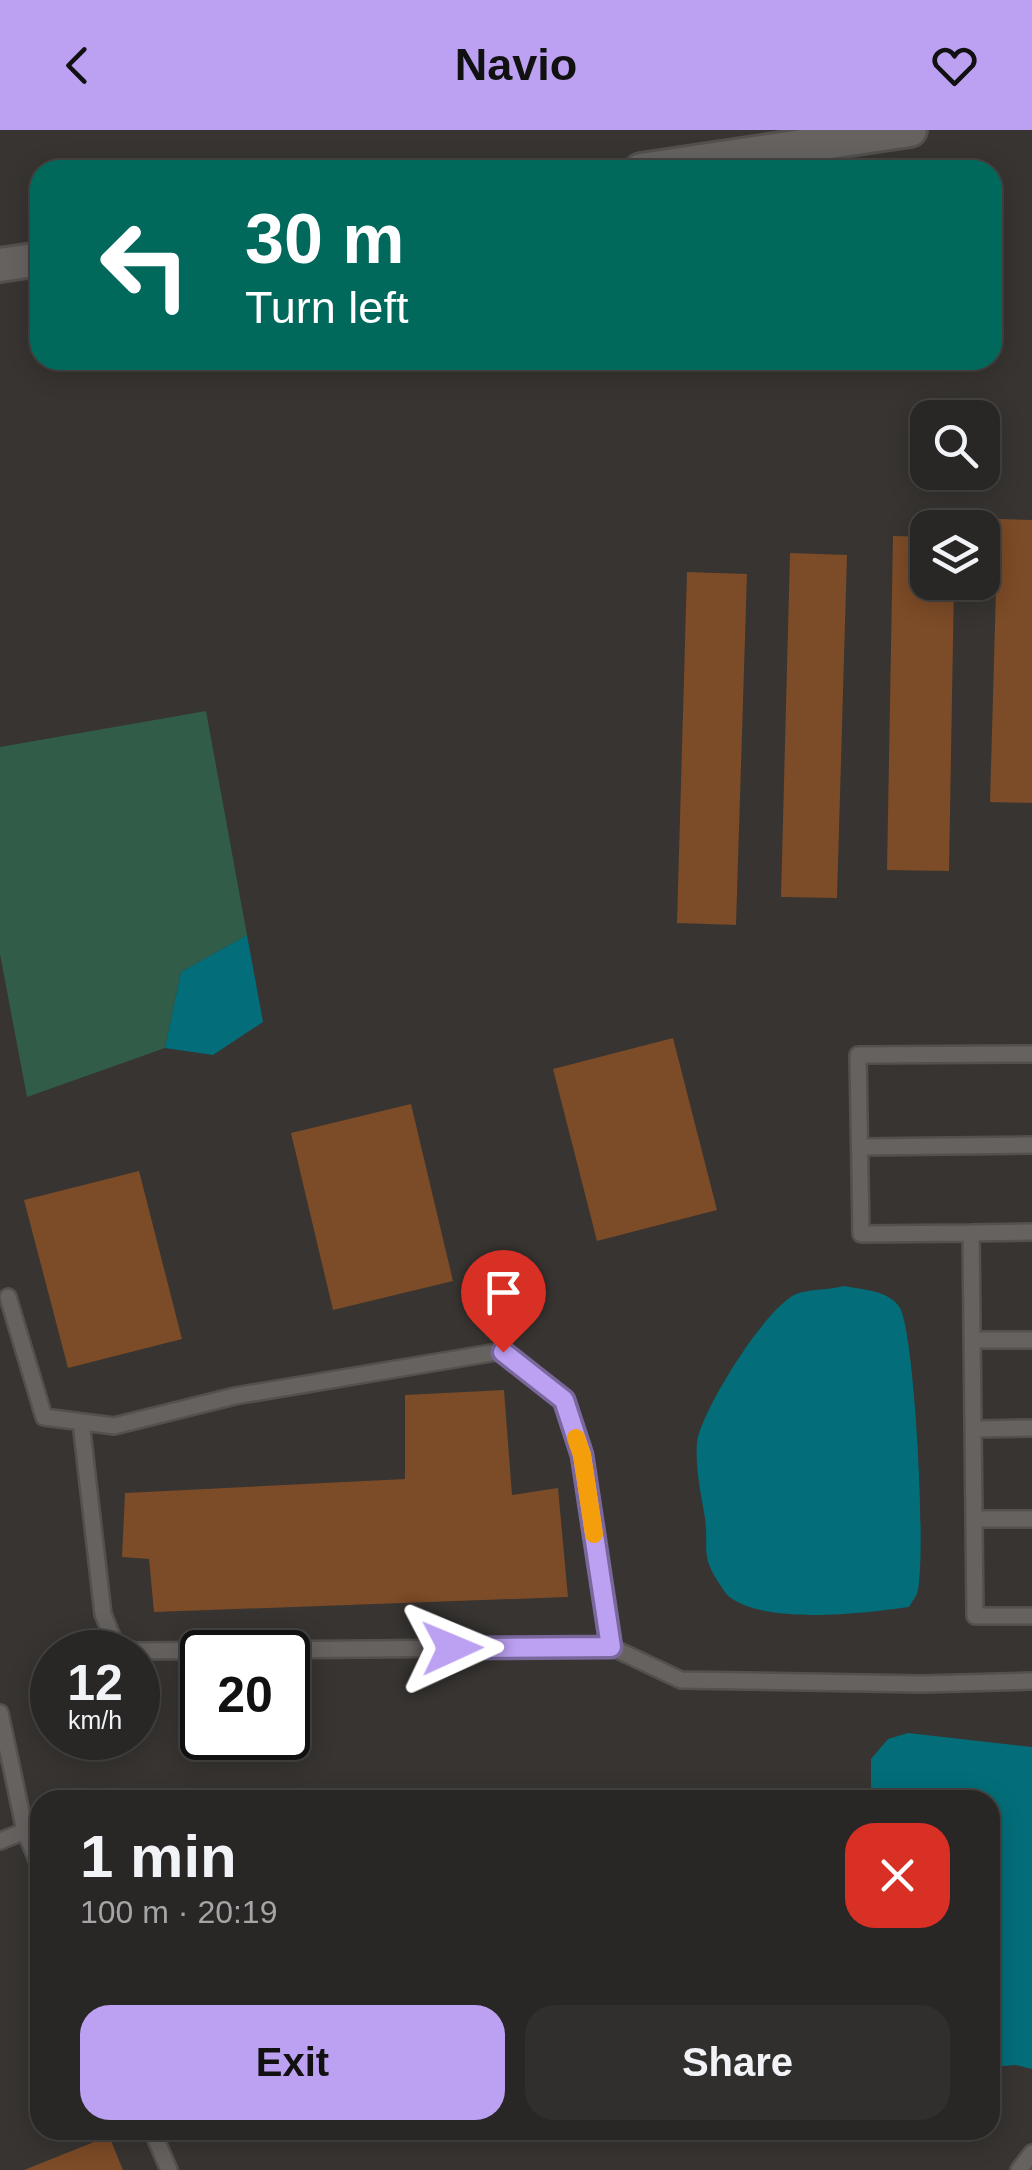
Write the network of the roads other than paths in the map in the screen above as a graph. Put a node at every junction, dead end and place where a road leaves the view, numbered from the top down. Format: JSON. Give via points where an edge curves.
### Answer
{"nodes":[{"id":1,"x":910,"y":130,"type":"edge"},
{"id":2,"x":708,"y":160,"type":"edge"},
{"id":3,"x":30,"y":261,"type":"edge"},
{"id":4,"x":0,"y":265,"type":"edge"},
{"id":5,"x":1032,"y":1054,"type":"edge"},
{"id":6,"x":1032,"y":1145,"type":"edge"},
{"id":7,"x":860,"y":1147,"type":"junction"},
{"id":8,"x":1032,"y":1232,"type":"edge"},
{"id":9,"x":971,"y":1233,"type":"junction"},
{"id":10,"x":8,"y":1297,"type":"dead end"},
{"id":11,"x":972,"y":1340,"type":"junction"},
{"id":12,"x":1032,"y":1340,"type":"edge"},
{"id":13,"x":81,"y":1422,"type":"junction"},
{"id":14,"x":1032,"y":1428,"type":"edge"},
{"id":15,"x":973,"y":1429,"type":"junction"},
{"id":16,"x":974,"y":1519,"type":"junction"},
{"id":17,"x":1032,"y":1519,"type":"edge"},
{"id":18,"x":1032,"y":1616,"type":"edge"},
{"id":19,"x":611,"y":1647,"type":"junction"},
{"id":20,"x":1032,"y":1681,"type":"edge"},
{"id":21,"x":0,"y":1713,"type":"edge"},
{"id":22,"x":24,"y":1831,"type":"junction"},
{"id":23,"x":0,"y":1841,"type":"edge"},
{"id":24,"x":30,"y":1844,"type":"edge"},
{"id":25,"x":156,"y":2140,"type":"edge"},
{"id":26,"x":1032,"y":2153,"type":"edge"},
{"id":27,"x":169,"y":2170,"type":"edge"},
{"id":28,"x":1019,"y":2170,"type":"edge"}],
"edges":[{"from":1,"to":2,"type":"street"},
{"from":3,"to":4,"type":"street"},
{"from":5,"to":7,"type":"lane","via":[[858,1056]]},
{"from":6,"to":7,"type":"lane"},
{"from":7,"to":9,"type":"lane","via":[[860,1234]]},
{"from":8,"to":9,"type":"lane"},
{"from":9,"to":11,"type":"lane"},
{"from":10,"to":13,"type":"lane","via":[[44,1417]]},
{"from":11,"to":12,"type":"lane"},
{"from":11,"to":15,"type":"lane"},
{"from":13,"to":19,"type":"lane","via":[[103,1614],[115,1644],[134,1651]]},
{"from":13,"to":19,"type":"lane","via":[[114,1426],[235,1396],[503,1352],[564,1400],[582,1455]]},
{"from":14,"to":15,"type":"lane"},
{"from":15,"to":16,"type":"lane"},
{"from":16,"to":17,"type":"lane"},
{"from":16,"to":18,"type":"lane","via":[[975,1616]]},
{"from":19,"to":20,"type":"lane","via":[[681,1680]]},
{"from":21,"to":22,"type":"lane"},
{"from":22,"to":23,"type":"lane"},
{"from":22,"to":24,"type":"lane"},
{"from":25,"to":27,"type":"lane"},
{"from":26,"to":28,"type":"lane"}]}
